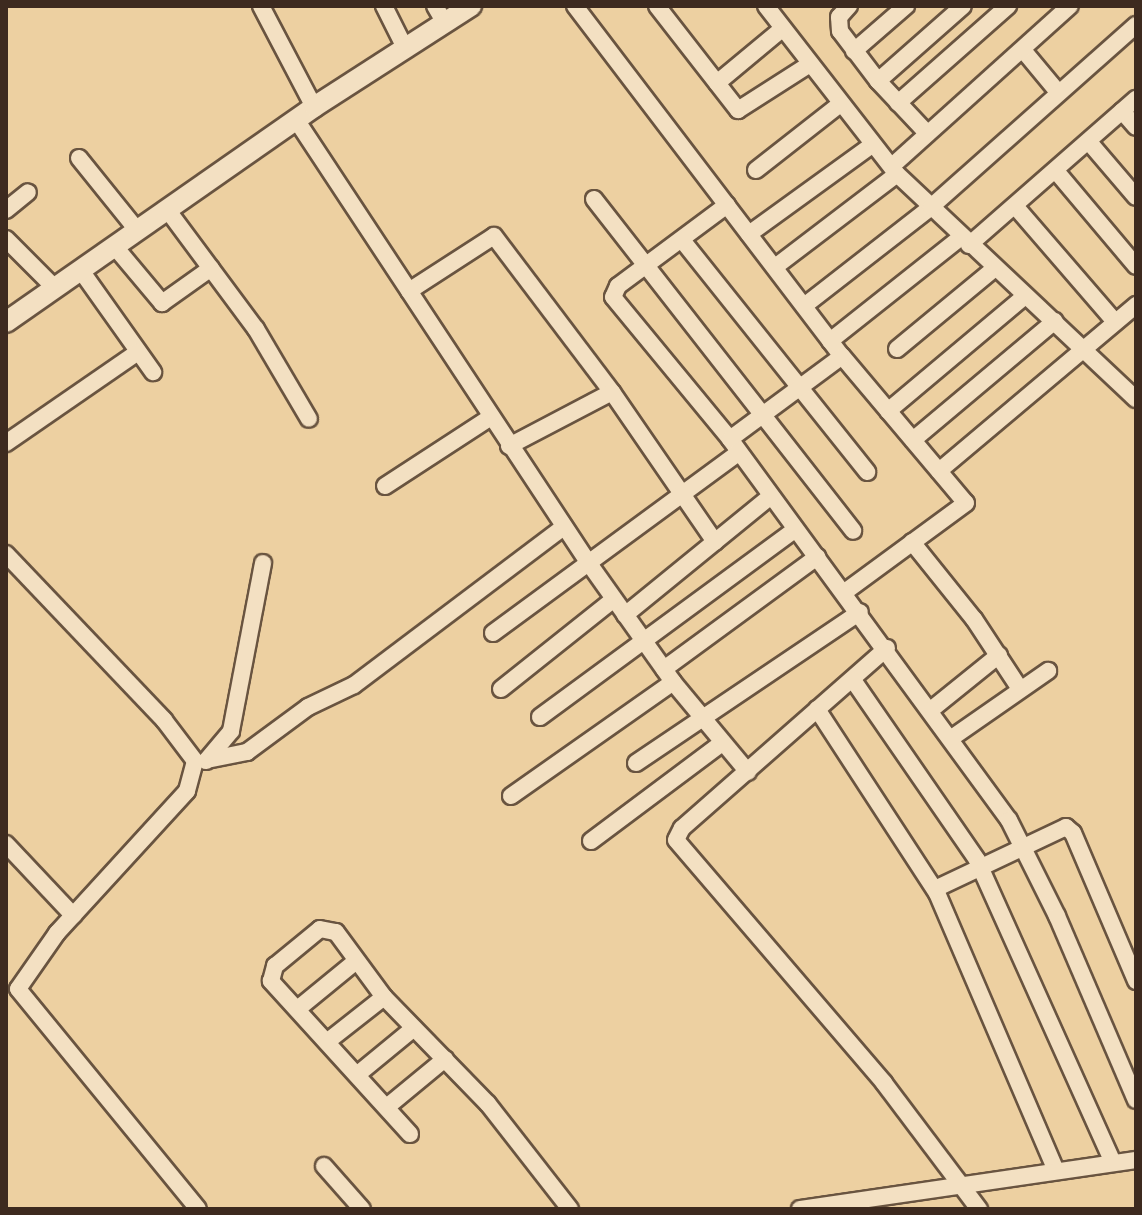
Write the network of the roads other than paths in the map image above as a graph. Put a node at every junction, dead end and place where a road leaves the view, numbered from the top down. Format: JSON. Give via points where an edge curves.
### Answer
{"nodes":[{"id":1,"x":261,"y":6,"type":"edge"},
{"id":2,"x":384,"y":6,"type":"edge"},
{"id":3,"x":471,"y":6,"type":"edge"},
{"id":4,"x":575,"y":6,"type":"edge"},
{"id":5,"x":657,"y":6,"type":"edge"},
{"id":6,"x":766,"y":6,"type":"edge"},
{"id":7,"x":849,"y":6,"type":"edge"},
{"id":8,"x":906,"y":6,"type":"edge"},
{"id":9,"x":963,"y":6,"type":"edge"},
{"id":10,"x":1008,"y":6,"type":"edge"},
{"id":11,"x":1070,"y":6,"type":"edge"},
{"id":12,"x":440,"y":14,"type":"edge"},
{"id":13,"x":1136,"y":25,"type":"edge"},
{"id":14,"x":782,"y":29,"type":"junction"},
{"id":15,"x":405,"y":48,"type":"junction"},
{"id":16,"x":1023,"y":50,"type":"junction"},
{"id":17,"x":854,"y":51,"type":"junction"},
{"id":18,"x":810,"y":64,"type":"junction"},
{"id":19,"x":878,"y":81,"type":"junction"},
{"id":20,"x":717,"y":83,"type":"junction"},
{"id":21,"x":1058,"y":92,"type":"junction"},
{"id":22,"x":1136,"y":99,"type":"edge"},
{"id":23,"x":898,"y":103,"type":"junction"},
{"id":24,"x":839,"y":105,"type":"junction"},
{"id":25,"x":314,"y":107,"type":"junction"},
{"id":26,"x":1122,"y":111,"type":"junction"},
{"id":27,"x":297,"y":121,"type":"junction"},
{"id":28,"x":1136,"y":127,"type":"edge"},
{"id":29,"x":927,"y":133,"type":"junction"},
{"id":30,"x":1089,"y":142,"type":"junction"},
{"id":31,"x":872,"y":145,"type":"junction"},
{"id":32,"x":79,"y":158,"type":"dead end"},
{"id":33,"x":756,"y":170,"type":"dead end"},
{"id":34,"x":895,"y":170,"type":"junction"},
{"id":35,"x":1056,"y":171,"type":"junction"},
{"id":36,"x":28,"y":192,"type":"dead end"},
{"id":37,"x":1136,"y":197,"type":"edge"},
{"id":38,"x":594,"y":199,"type":"dead end"},
{"id":39,"x":727,"y":205,"type":"junction"},
{"id":40,"x":1015,"y":206,"type":"junction"},
{"id":41,"x":931,"y":207,"type":"junction"},
{"id":42,"x":6,"y":210,"type":"edge"},
{"id":43,"x":169,"y":212,"type":"junction"},
{"id":44,"x":138,"y":231,"type":"junction"},
{"id":45,"x":749,"y":234,"type":"junction"},
{"id":46,"x":6,"y":239,"type":"edge"},
{"id":47,"x":682,"y":240,"type":"junction"},
{"id":48,"x":965,"y":241,"type":"junction"},
{"id":49,"x":116,"y":248,"type":"junction"},
{"id":50,"x":1136,"y":266,"type":"edge"},
{"id":51,"x":645,"y":267,"type":"junction"},
{"id":52,"x":775,"y":267,"type":"junction"},
{"id":53,"x":211,"y":268,"type":"junction"},
{"id":54,"x":995,"y":268,"type":"junction"},
{"id":55,"x":82,"y":272,"type":"junction"},
{"id":56,"x":55,"y":288,"type":"junction"},
{"id":57,"x":409,"y":291,"type":"junction"},
{"id":58,"x":1025,"y":296,"type":"junction"},
{"id":59,"x":1136,"y":305,"type":"edge"},
{"id":60,"x":804,"y":306,"type":"junction"},
{"id":61,"x":9,"y":314,"type":"edge"},
{"id":62,"x":1055,"y":321,"type":"junction"},
{"id":63,"x":1115,"y":322,"type":"junction"},
{"id":64,"x":830,"y":341,"type":"junction"},
{"id":65,"x":1085,"y":347,"type":"junction"},
{"id":66,"x":897,"y":349,"type":"dead end"},
{"id":67,"x":138,"y":352,"type":"junction"},
{"id":68,"x":842,"y":356,"type":"junction"},
{"id":69,"x":153,"y":372,"type":"dead end"},
{"id":70,"x":799,"y":387,"type":"junction"},
{"id":71,"x":612,"y":392,"type":"junction"},
{"id":72,"x":1136,"y":399,"type":"edge"},
{"id":73,"x":888,"y":411,"type":"junction"},
{"id":74,"x":761,"y":416,"type":"junction"},
{"id":75,"x":491,"y":417,"type":"junction"},
{"id":76,"x":309,"y":419,"type":"dead end"},
{"id":77,"x":913,"y":440,"type":"junction"},
{"id":78,"x":6,"y":443,"type":"edge"},
{"id":79,"x":509,"y":446,"type":"junction"},
{"id":80,"x":735,"y":446,"type":"junction"},
{"id":81,"x":939,"y":471,"type":"junction"},
{"id":82,"x":867,"y":472,"type":"dead end"},
{"id":83,"x":385,"y":486,"type":"dead end"},
{"id":84,"x":685,"y":494,"type":"junction"},
{"id":85,"x":771,"y":496,"type":"junction"},
{"id":86,"x":564,"y":527,"type":"junction"},
{"id":87,"x":795,"y":530,"type":"junction"},
{"id":88,"x":853,"y":531,"type":"dead end"},
{"id":89,"x":715,"y":542,"type":"junction"},
{"id":90,"x":912,"y":542,"type":"junction"},
{"id":91,"x":6,"y":554,"type":"edge"},
{"id":92,"x":817,"y":557,"type":"junction"},
{"id":93,"x":263,"y":563,"type":"dead end"},
{"id":94,"x":590,"y":565,"type":"junction"},
{"id":95,"x":845,"y":592,"type":"junction"},
{"id":96,"x":614,"y":599,"type":"junction"},
{"id":97,"x":860,"y":612,"type":"junction"},
{"id":98,"x":625,"y":615,"type":"junction"},
{"id":99,"x":493,"y":633,"type":"dead end"},
{"id":100,"x":643,"y":639,"type":"junction"},
{"id":101,"x":887,"y":648,"type":"junction"},
{"id":102,"x":999,"y":655,"type":"junction"},
{"id":103,"x":1048,"y":671,"type":"dead end"},
{"id":104,"x":668,"y":675,"type":"junction"},
{"id":105,"x":853,"y":680,"type":"junction"},
{"id":106,"x":501,"y":689,"type":"dead end"},
{"id":107,"x":1020,"y":689,"type":"junction"},
{"id":108,"x":817,"y":709,"type":"junction"},
{"id":109,"x":932,"y":709,"type":"junction"},
{"id":110,"x":540,"y":717,"type":"dead end"},
{"id":111,"x":702,"y":718,"type":"junction"},
{"id":112,"x":953,"y":737,"type":"junction"},
{"id":113,"x":722,"y":743,"type":"junction"},
{"id":114,"x":636,"y":763,"type":"dead end"},
{"id":115,"x":202,"y":766,"type":"junction"},
{"id":116,"x":748,"y":772,"type":"junction"},
{"id":117,"x":511,"y":796,"type":"dead end"},
{"id":118,"x":591,"y":841,"type":"dead end"},
{"id":119,"x":6,"y":844,"type":"edge"},
{"id":120,"x":1025,"y":846,"type":"junction"},
{"id":121,"x":980,"y":868,"type":"junction"},
{"id":122,"x":935,"y":889,"type":"junction"},
{"id":123,"x":73,"y":915,"type":"junction"},
{"id":124,"x":355,"y":962,"type":"junction"},
{"id":125,"x":1136,"y":981,"type":"edge"},
{"id":126,"x":12,"y":989,"type":"edge"},
{"id":127,"x":384,"y":997,"type":"junction"},
{"id":128,"x":300,"y":1007,"type":"junction"},
{"id":129,"x":414,"y":1028,"type":"junction"},
{"id":130,"x":328,"y":1041,"type":"junction"},
{"id":131,"x":445,"y":1059,"type":"junction"},
{"id":132,"x":358,"y":1074,"type":"junction"},
{"id":133,"x":1136,"y":1100,"type":"edge"},
{"id":134,"x":388,"y":1106,"type":"junction"},
{"id":135,"x":410,"y":1134,"type":"dead end"},
{"id":136,"x":1136,"y":1160,"type":"edge"},
{"id":137,"x":1113,"y":1163,"type":"junction"},
{"id":138,"x":324,"y":1166,"type":"dead end"},
{"id":139,"x":1056,"y":1171,"type":"junction"},
{"id":140,"x":958,"y":1186,"type":"junction"},
{"id":141,"x":890,"y":1203,"type":"edge"},
{"id":142,"x":819,"y":1208,"type":"edge"},
{"id":143,"x":198,"y":1209,"type":"edge"},
{"id":144,"x":362,"y":1209,"type":"edge"},
{"id":145,"x":570,"y":1209,"type":"edge"},
{"id":146,"x":800,"y":1209,"type":"edge"},
{"id":147,"x":979,"y":1209,"type":"edge"}],
"edges":[{"from":1,"to":25,"type":"street"},
{"from":2,"to":15,"type":"street"},
{"from":3,"to":12,"type":"street"},
{"from":4,"to":39,"type":"street"},
{"from":5,"to":20,"type":"street"},
{"from":6,"to":14,"type":"street"},
{"from":7,"to":17,"type":"street","via":[[837,23]]},
{"from":8,"to":17,"type":"street"},
{"from":9,"to":19,"type":"street"},
{"from":10,"to":23,"type":"street"},
{"from":11,"to":16,"type":"street"},
{"from":12,"to":15,"type":"street"},
{"from":13,"to":21,"type":"street"},
{"from":14,"to":18,"type":"street"},
{"from":14,"to":20,"type":"street"},
{"from":15,"to":25,"type":"street"},
{"from":16,"to":21,"type":"street"},
{"from":16,"to":29,"type":"street"},
{"from":17,"to":19,"type":"street"},
{"from":18,"to":20,"type":"street","via":[[743,110],[733,106]]},
{"from":18,"to":24,"type":"street"},
{"from":19,"to":23,"type":"street"},
{"from":21,"to":41,"type":"street"},
{"from":22,"to":26,"type":"street"},
{"from":23,"to":29,"type":"street"},
{"from":24,"to":31,"type":"street"},
{"from":24,"to":33,"type":"street"},
{"from":25,"to":27,"type":"street"},
{"from":26,"to":28,"type":"street"},
{"from":26,"to":30,"type":"street"},
{"from":27,"to":43,"type":"street"},
{"from":27,"to":57,"type":"street"},
{"from":29,"to":34,"type":"street"},
{"from":30,"to":35,"type":"street"},
{"from":30,"to":37,"type":"street"},
{"from":31,"to":34,"type":"street"},
{"from":31,"to":45,"type":"street"},
{"from":32,"to":44,"type":"street"},
{"from":34,"to":41,"type":"street"},
{"from":34,"to":52,"type":"street"},
{"from":35,"to":40,"type":"street"},
{"from":35,"to":50,"type":"street"},
{"from":36,"to":42,"type":"street"},
{"from":38,"to":51,"type":"street"},
{"from":39,"to":45,"type":"street"},
{"from":39,"to":47,"type":"street"},
{"from":40,"to":48,"type":"street"},
{"from":40,"to":63,"type":"street"},
{"from":41,"to":48,"type":"street"},
{"from":41,"to":60,"type":"street"},
{"from":43,"to":44,"type":"street"},
{"from":43,"to":53,"type":"street"},
{"from":44,"to":49,"type":"street"},
{"from":45,"to":52,"type":"street"},
{"from":46,"to":56,"type":"street"},
{"from":47,"to":51,"type":"street"},
{"from":47,"to":70,"type":"street"},
{"from":48,"to":54,"type":"street"},
{"from":48,"to":64,"type":"street"},
{"from":49,"to":53,"type":"street","via":[[162,303]]},
{"from":49,"to":55,"type":"street"},
{"from":51,"to":74,"type":"street"},
{"from":51,"to":80,"type":"street","via":[[618,286],[613,297]]},
{"from":52,"to":60,"type":"street"},
{"from":53,"to":76,"type":"street","via":[[256,329]]},
{"from":54,"to":58,"type":"street"},
{"from":54,"to":66,"type":"street"},
{"from":55,"to":56,"type":"street"},
{"from":55,"to":67,"type":"street"},
{"from":56,"to":61,"type":"street"},
{"from":57,"to":71,"type":"street","via":[[494,236]]},
{"from":57,"to":75,"type":"street"},
{"from":58,"to":62,"type":"street"},
{"from":58,"to":73,"type":"street"},
{"from":59,"to":63,"type":"street"},
{"from":60,"to":64,"type":"street"},
{"from":62,"to":65,"type":"street"},
{"from":62,"to":77,"type":"street"},
{"from":63,"to":65,"type":"street"},
{"from":64,"to":68,"type":"street"},
{"from":65,"to":72,"type":"street"},
{"from":65,"to":81,"type":"street"},
{"from":67,"to":69,"type":"street"},
{"from":67,"to":78,"type":"street"},
{"from":68,"to":70,"type":"street"},
{"from":68,"to":73,"type":"street"},
{"from":70,"to":74,"type":"street"},
{"from":70,"to":82,"type":"street"},
{"from":71,"to":79,"type":"street"},
{"from":71,"to":84,"type":"street"},
{"from":73,"to":77,"type":"street"},
{"from":74,"to":80,"type":"street"},
{"from":74,"to":88,"type":"street"},
{"from":75,"to":79,"type":"street"},
{"from":75,"to":83,"type":"street"},
{"from":77,"to":81,"type":"street"},
{"from":79,"to":86,"type":"street"},
{"from":80,"to":84,"type":"street"},
{"from":80,"to":85,"type":"street"},
{"from":81,"to":90,"type":"street","via":[[966,503]]},
{"from":84,"to":89,"type":"street"},
{"from":84,"to":94,"type":"street"},
{"from":85,"to":87,"type":"street"},
{"from":85,"to":89,"type":"street"},
{"from":86,"to":94,"type":"street"},
{"from":86,"to":115,"type":"street","via":[[354,685],[308,707],[247,752]]},
{"from":87,"to":92,"type":"street"},
{"from":87,"to":100,"type":"street"},
{"from":89,"to":98,"type":"street"},
{"from":90,"to":95,"type":"street"},
{"from":90,"to":102,"type":"street"},
{"from":91,"to":115,"type":"street"},
{"from":92,"to":95,"type":"street"},
{"from":92,"to":104,"type":"street"},
{"from":93,"to":115,"type":"street","via":[[231,731]]},
{"from":94,"to":96,"type":"street"},
{"from":94,"to":99,"type":"street"},
{"from":95,"to":97,"type":"street"},
{"from":96,"to":98,"type":"street"},
{"from":96,"to":106,"type":"street"},
{"from":97,"to":101,"type":"street"},
{"from":97,"to":111,"type":"street"},
{"from":98,"to":100,"type":"street"},
{"from":100,"to":104,"type":"street"},
{"from":100,"to":110,"type":"street"},
{"from":101,"to":105,"type":"street"},
{"from":101,"to":109,"type":"street"},
{"from":102,"to":107,"type":"street"},
{"from":102,"to":109,"type":"street"},
{"from":103,"to":107,"type":"street"},
{"from":104,"to":111,"type":"street"},
{"from":104,"to":117,"type":"street"},
{"from":105,"to":108,"type":"street"},
{"from":105,"to":121,"type":"street"},
{"from":107,"to":112,"type":"street"},
{"from":108,"to":116,"type":"street"},
{"from":108,"to":122,"type":"street"},
{"from":109,"to":112,"type":"street"},
{"from":111,"to":113,"type":"street"},
{"from":111,"to":114,"type":"street"},
{"from":112,"to":120,"type":"street"},
{"from":113,"to":116,"type":"street"},
{"from":113,"to":118,"type":"street"},
{"from":115,"to":123,"type":"street","via":[[187,791]]},
{"from":116,"to":140,"type":"street","via":[[676,840],[884,1083]]},
{"from":119,"to":123,"type":"street"},
{"from":120,"to":121,"type":"street"},
{"from":120,"to":125,"type":"street","via":[[1066,827],[1073,833]]},
{"from":120,"to":133,"type":"street"},
{"from":121,"to":122,"type":"street"},
{"from":121,"to":137,"type":"street"},
{"from":122,"to":139,"type":"street"},
{"from":123,"to":126,"type":"street"},
{"from":124,"to":127,"type":"street"},
{"from":124,"to":128,"type":"street"},
{"from":124,"to":128,"type":"street","via":[[332,928],[320,929],[271,971],[271,981]]},
{"from":126,"to":143,"type":"street"},
{"from":127,"to":129,"type":"street"},
{"from":127,"to":130,"type":"street"},
{"from":128,"to":130,"type":"street"},
{"from":129,"to":131,"type":"street"},
{"from":129,"to":132,"type":"street"},
{"from":130,"to":132,"type":"street"},
{"from":131,"to":134,"type":"street"},
{"from":131,"to":145,"type":"street","via":[[488,1104]]},
{"from":132,"to":134,"type":"street"},
{"from":134,"to":135,"type":"street"},
{"from":136,"to":137,"type":"street"},
{"from":137,"to":139,"type":"street"},
{"from":138,"to":144,"type":"street"},
{"from":139,"to":140,"type":"street"},
{"from":140,"to":141,"type":"street"},
{"from":140,"to":147,"type":"street"},
{"from":141,"to":142,"type":"street"},
{"from":142,"to":146,"type":"street"}]}
